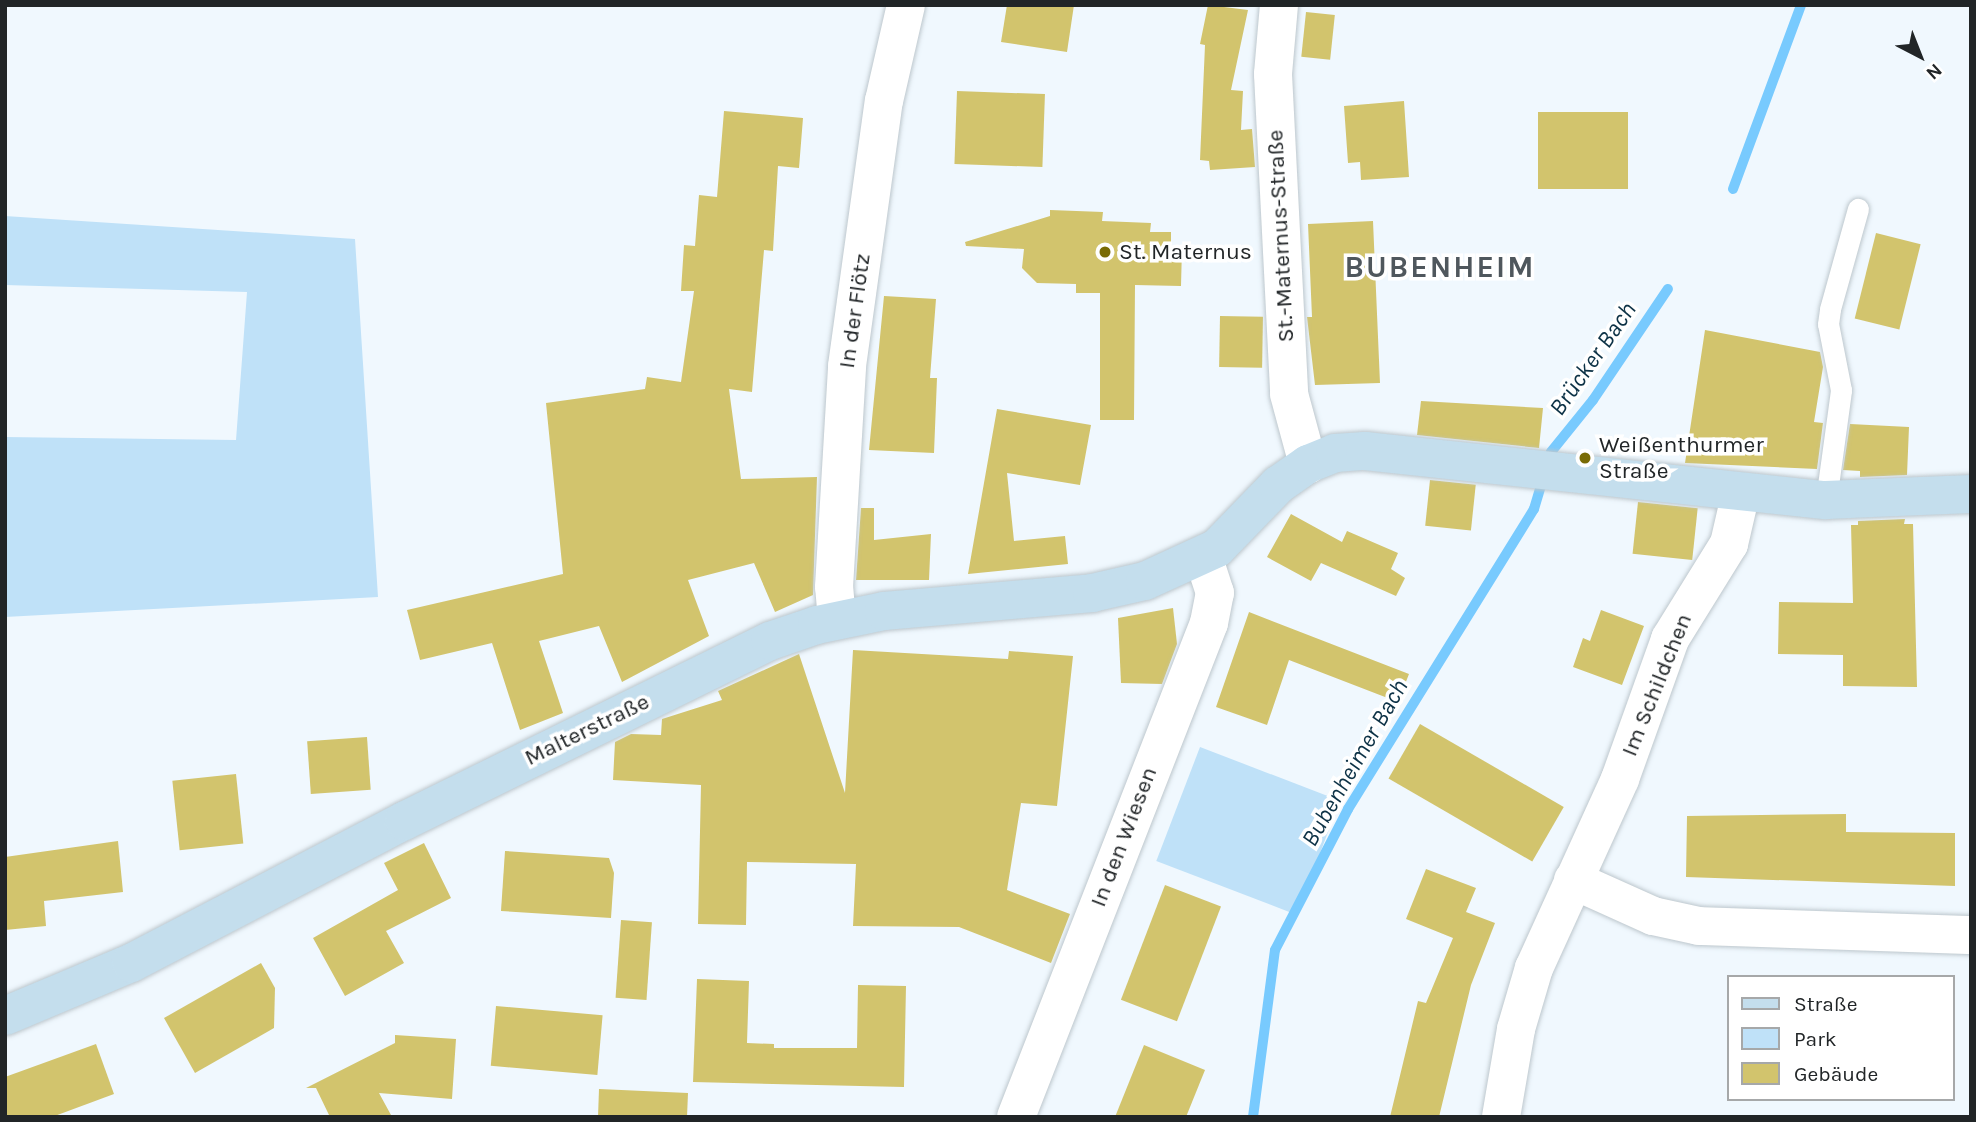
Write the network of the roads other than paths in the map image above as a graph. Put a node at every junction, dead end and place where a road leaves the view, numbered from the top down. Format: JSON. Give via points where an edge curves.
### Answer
{"nodes":[{"id":1,"x":906,"y":5,"type":"edge"},
{"id":2,"x":1279,"y":5,"type":"edge"},
{"id":3,"x":1858,"y":209,"type":"dead end"},
{"id":4,"x":1308,"y":464,"type":"junction"},
{"id":5,"x":1741,"y":492,"type":"junction"},
{"id":6,"x":1971,"y":494,"type":"edge"},
{"id":7,"x":1826,"y":500,"type":"junction"},
{"id":8,"x":1203,"y":556,"type":"junction"},
{"id":9,"x":837,"y":620,"type":"junction"},
{"id":10,"x":1573,"y":880,"type":"junction"},
{"id":11,"x":1971,"y":935,"type":"edge"},
{"id":12,"x":5,"y":1016,"type":"edge"},
{"id":13,"x":1016,"y":1117,"type":"edge"},
{"id":14,"x":1501,"y":1117,"type":"edge"}],
"edges":[{"from":1,"to":9,"type":"street","name":"In der Flötz","via":[[884,101],[846,366],[834,587]]},
{"from":2,"to":4,"type":"street","name":"St.-Maternus-Straße","via":[[1273,74],[1289,394]]},
{"from":3,"to":7,"type":"lane","via":[[1828,324],[1841,390]]},
{"from":4,"to":5,"type":"main road","via":[[1335,453],[1365,451]]},
{"from":4,"to":8,"type":"main road","via":[[1278,485],[1227,540]]},
{"from":5,"to":7,"type":"main road"},
{"from":5,"to":10,"type":"street","name":"Im Schildchen","via":[[1729,544],[1670,639],[1620,779]]},
{"from":6,"to":7,"type":"main road"},
{"from":8,"to":9,"type":"main road","name":"Malterstraße","via":[[1145,581],[1092,593],[884,611]]},
{"from":8,"to":13,"type":"street","name":"In den Wiesen","via":[[1215,593],[1209,623]]},
{"from":9,"to":12,"type":"main road","name":"Malterstraße","via":[[748,650],[131,963]]},
{"from":10,"to":11,"type":"street","via":[[1653,916],[1699,926]]},
{"from":10,"to":14,"type":"street","name":"Im Schildchen","via":[[1523,1002]]}]}
